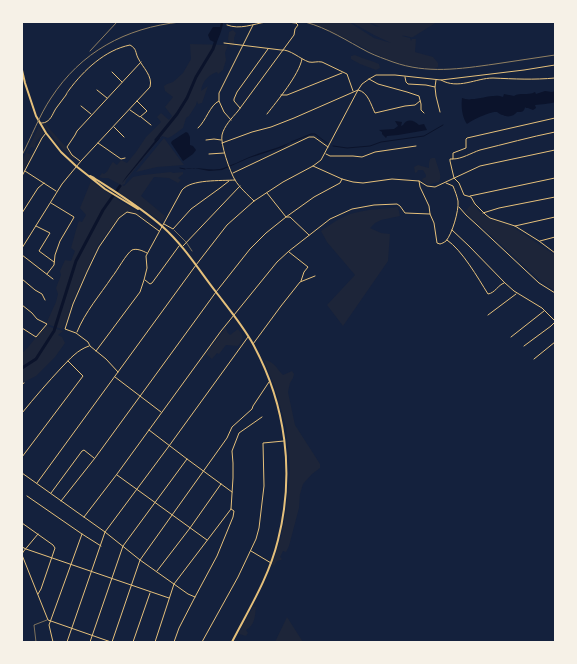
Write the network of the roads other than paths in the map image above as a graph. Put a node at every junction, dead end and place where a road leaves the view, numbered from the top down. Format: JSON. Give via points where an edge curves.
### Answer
{"nodes":[{"id":1,"x":266,"y":22,"type":"edge"},
{"id":2,"x":287,"y":22,"type":"edge"},
{"id":3,"x":227,"y":25,"type":"dead end"},
{"id":4,"x":253,"y":25,"type":"junction"},
{"id":5,"x":224,"y":43,"type":"dead end"},
{"id":6,"x":243,"y":45,"type":"junction"},
{"id":7,"x":268,"y":48,"type":"junction"},
{"id":8,"x":284,"y":50,"type":"junction"},
{"id":9,"x":302,"y":59,"type":"junction"},
{"id":10,"x":141,"y":62,"type":"junction"},
{"id":11,"x":555,"y":65,"type":"edge"},
{"id":12,"x":22,"y":70,"type":"edge"},
{"id":13,"x":112,"y":72,"type":"dead end"},
{"id":14,"x":343,"y":72,"type":"junction"},
{"id":15,"x":405,"y":77,"type":"junction"},
{"id":16,"x":369,"y":78,"type":"junction"},
{"id":17,"x":555,"y":78,"type":"edge"},
{"id":18,"x":436,"y":80,"type":"junction"},
{"id":19,"x":441,"y":80,"type":"junction"},
{"id":20,"x":123,"y":82,"type":"junction"},
{"id":21,"x":435,"y":87,"type":"junction"},
{"id":22,"x":97,"y":90,"type":"dead end"},
{"id":23,"x":358,"y":90,"type":"junction"},
{"id":24,"x":354,"y":92,"type":"junction"},
{"id":25,"x":281,"y":95,"type":"junction"},
{"id":26,"x":107,"y":99,"type":"junction"},
{"id":27,"x":137,"y":101,"type":"junction"},
{"id":28,"x":219,"y":101,"type":"junction"},
{"id":29,"x":420,"y":101,"type":"junction"},
{"id":30,"x":81,"y":106,"type":"dead end"},
{"id":31,"x":240,"y":108,"type":"junction"},
{"id":32,"x":129,"y":110,"type":"junction"},
{"id":33,"x":440,"y":112,"type":"dead end"},
{"id":34,"x":424,"y":113,"type":"dead end"},
{"id":35,"x":267,"y":114,"type":"dead end"},
{"id":36,"x":92,"y":115,"type":"junction"},
{"id":37,"x":141,"y":116,"type":"junction"},
{"id":38,"x":555,"y":118,"type":"edge"},
{"id":39,"x":230,"y":120,"type":"junction"},
{"id":40,"x":40,"y":124,"type":"junction"},
{"id":41,"x":150,"y":125,"type":"dead end"},
{"id":42,"x":113,"y":126,"type":"junction"},
{"id":43,"x":198,"y":128,"type":"dead end"},
{"id":44,"x":555,"y":132,"type":"edge"},
{"id":45,"x":46,"y":133,"type":"junction"},
{"id":46,"x":124,"y":136,"type":"dead end"},
{"id":47,"x":206,"y":140,"type":"dead end"},
{"id":48,"x":222,"y":140,"type":"junction"},
{"id":49,"x":98,"y":143,"type":"junction"},
{"id":50,"x":222,"y":143,"type":"junction"},
{"id":51,"x":416,"y":146,"type":"dead end"},
{"id":52,"x":328,"y":148,"type":"junction"},
{"id":53,"x":555,"y":150,"type":"edge"},
{"id":54,"x":225,"y":153,"type":"junction"},
{"id":55,"x":325,"y":153,"type":"junction"},
{"id":56,"x":209,"y":154,"type":"dead end"},
{"id":57,"x":126,"y":158,"type":"dead end"},
{"id":58,"x":453,"y":159,"type":"junction"},
{"id":59,"x":81,"y":161,"type":"junction"},
{"id":60,"x":76,"y":166,"type":"junction"},
{"id":61,"x":313,"y":166,"type":"junction"},
{"id":62,"x":25,"y":171,"type":"junction"},
{"id":63,"x":232,"y":173,"type":"junction"},
{"id":64,"x":22,"y":176,"type":"edge"},
{"id":65,"x":90,"y":176,"type":"junction"},
{"id":66,"x":454,"y":178,"type":"junction"},
{"id":67,"x":555,"y":178,"type":"edge"},
{"id":68,"x":342,"y":179,"type":"junction"},
{"id":69,"x":230,"y":180,"type":"junction"},
{"id":70,"x":235,"y":180,"type":"junction"},
{"id":71,"x":418,"y":181,"type":"junction"},
{"id":72,"x":44,"y":183,"type":"junction"},
{"id":73,"x":445,"y":183,"type":"junction"},
{"id":74,"x":240,"y":186,"type":"junction"},
{"id":75,"x":57,"y":192,"type":"junction"},
{"id":76,"x":266,"y":192,"type":"junction"},
{"id":77,"x":469,"y":196,"type":"junction"},
{"id":78,"x":555,"y":197,"type":"edge"},
{"id":79,"x":122,"y":198,"type":"junction"},
{"id":80,"x":254,"y":201,"type":"junction"},
{"id":81,"x":50,"y":203,"type":"junction"},
{"id":82,"x":458,"y":206,"type":"junction"},
{"id":83,"x":22,"y":213,"type":"edge"},
{"id":84,"x":483,"y":213,"type":"junction"},
{"id":85,"x":430,"y":214,"type":"junction"},
{"id":86,"x":286,"y":217,"type":"junction"},
{"id":87,"x":555,"y":217,"type":"edge"},
{"id":88,"x":164,"y":223,"type":"junction"},
{"id":89,"x":36,"y":225,"type":"junction"},
{"id":90,"x":162,"y":226,"type":"junction"},
{"id":91,"x":515,"y":226,"type":"junction"},
{"id":92,"x":173,"y":229,"type":"junction"},
{"id":93,"x":452,"y":230,"type":"junction"},
{"id":94,"x":159,"y":231,"type":"junction"},
{"id":95,"x":310,"y":235,"type":"junction"},
{"id":96,"x":555,"y":237,"type":"edge"},
{"id":97,"x":447,"y":240,"type":"junction"},
{"id":98,"x":539,"y":241,"type":"junction"},
{"id":99,"x":186,"y":242,"type":"junction"},
{"id":100,"x":181,"y":245,"type":"junction"},
{"id":101,"x":22,"y":248,"type":"edge"},
{"id":102,"x":192,"y":251,"type":"dead end"},
{"id":103,"x":289,"y":251,"type":"junction"},
{"id":104,"x":148,"y":253,"type":"junction"},
{"id":105,"x":555,"y":253,"type":"edge"},
{"id":106,"x":22,"y":254,"type":"edge"},
{"id":107,"x":54,"y":262,"type":"junction"},
{"id":108,"x":196,"y":265,"type":"junction"},
{"id":109,"x":47,"y":274,"type":"junction"},
{"id":110,"x":315,"y":276,"type":"dead end"},
{"id":111,"x":22,"y":279,"type":"edge"},
{"id":112,"x":53,"y":279,"type":"dead end"},
{"id":113,"x":144,"y":280,"type":"junction"},
{"id":114,"x":300,"y":282,"type":"junction"},
{"id":115,"x":505,"y":283,"type":"junction"},
{"id":116,"x":216,"y":292,"type":"junction"},
{"id":117,"x":517,"y":293,"type":"junction"},
{"id":118,"x":555,"y":293,"type":"edge"},
{"id":119,"x":45,"y":300,"type":"dead end"},
{"id":120,"x":22,"y":305,"type":"edge"},
{"id":121,"x":545,"y":310,"type":"junction"},
{"id":122,"x":488,"y":315,"type":"dead end"},
{"id":123,"x":234,"y":316,"type":"junction"},
{"id":124,"x":555,"y":321,"type":"edge"},
{"id":125,"x":22,"y":328,"type":"edge"},
{"id":126,"x":76,"y":333,"type":"junction"},
{"id":127,"x":248,"y":336,"type":"junction"},
{"id":128,"x":511,"y":337,"type":"dead end"},
{"id":129,"x":555,"y":342,"type":"edge"},
{"id":130,"x":253,"y":344,"type":"junction"},
{"id":131,"x":90,"y":346,"type":"junction"},
{"id":132,"x":524,"y":346,"type":"dead end"},
{"id":133,"x":96,"y":351,"type":"junction"},
{"id":134,"x":534,"y":359,"type":"dead end"},
{"id":135,"x":68,"y":361,"type":"junction"},
{"id":136,"x":118,"y":372,"type":"junction"},
{"id":137,"x":115,"y":377,"type":"junction"},
{"id":138,"x":270,"y":381,"type":"junction"},
{"id":139,"x":140,"y":396,"type":"junction"},
{"id":140,"x":162,"y":412,"type":"junction"},
{"id":141,"x":22,"y":413,"type":"edge"},
{"id":142,"x":262,"y":417,"type":"dead end"},
{"id":143,"x":149,"y":430,"type":"junction"},
{"id":144,"x":285,"y":441,"type":"junction"},
{"id":145,"x":169,"y":446,"type":"junction"},
{"id":146,"x":22,"y":457,"type":"edge"},
{"id":147,"x":95,"y":458,"type":"junction"},
{"id":148,"x":187,"y":459,"type":"junction"},
{"id":149,"x":204,"y":472,"type":"junction"},
{"id":150,"x":22,"y":473,"type":"edge"},
{"id":151,"x":117,"y":474,"type":"junction"},
{"id":152,"x":37,"y":483,"type":"junction"},
{"id":153,"x":221,"y":484,"type":"junction"},
{"id":154,"x":137,"y":489,"type":"junction"},
{"id":155,"x":232,"y":492,"type":"junction"},
{"id":156,"x":51,"y":493,"type":"junction"},
{"id":157,"x":27,"y":496,"type":"dead end"},
{"id":158,"x":61,"y":501,"type":"junction"},
{"id":159,"x":154,"y":502,"type":"junction"},
{"id":160,"x":231,"y":509,"type":"junction"},
{"id":161,"x":172,"y":515,"type":"junction"},
{"id":162,"x":84,"y":517,"type":"junction"},
{"id":163,"x":22,"y":523,"type":"edge"},
{"id":164,"x":190,"y":528,"type":"junction"},
{"id":165,"x":105,"y":532,"type":"junction"},
{"id":166,"x":38,"y":534,"type":"junction"},
{"id":167,"x":82,"y":534,"type":"junction"},
{"id":168,"x":207,"y":541,"type":"junction"},
{"id":169,"x":22,"y":546,"type":"edge"},
{"id":170,"x":101,"y":546,"type":"junction"},
{"id":171,"x":123,"y":546,"type":"junction"},
{"id":172,"x":26,"y":549,"type":"junction"},
{"id":173,"x":250,"y":551,"type":"junction"},
{"id":174,"x":52,"y":558,"type":"junction"},
{"id":175,"x":140,"y":560,"type":"junction"},
{"id":176,"x":271,"y":563,"type":"junction"},
{"id":177,"x":71,"y":564,"type":"junction"},
{"id":178,"x":26,"y":565,"type":"junction"},
{"id":179,"x":22,"y":568,"type":"edge"},
{"id":180,"x":157,"y":571,"type":"junction"},
{"id":181,"x":92,"y":572,"type":"junction"},
{"id":182,"x":112,"y":578,"type":"junction"},
{"id":183,"x":174,"y":584,"type":"junction"},
{"id":184,"x":132,"y":585,"type":"junction"},
{"id":185,"x":151,"y":592,"type":"junction"},
{"id":186,"x":38,"y":595,"type":"junction"},
{"id":187,"x":195,"y":597,"type":"junction"},
{"id":188,"x":170,"y":598,"type":"junction"},
{"id":189,"x":48,"y":620,"type":"junction"},
{"id":190,"x":51,"y":621,"type":"junction"},
{"id":191,"x":72,"y":628,"type":"junction"},
{"id":192,"x":92,"y":635,"type":"junction"},
{"id":193,"x":36,"y":642,"type":"edge"},
{"id":194,"x":53,"y":642,"type":"edge"},
{"id":195,"x":67,"y":642,"type":"edge"},
{"id":196,"x":90,"y":642,"type":"edge"},
{"id":197,"x":112,"y":642,"type":"edge"},
{"id":198,"x":133,"y":642,"type":"edge"},
{"id":199,"x":155,"y":642,"type":"edge"},
{"id":200,"x":174,"y":642,"type":"edge"},
{"id":201,"x":202,"y":642,"type":"edge"},
{"id":202,"x":232,"y":642,"type":"edge"}],
"edges":[{"from":1,"to":4,"type":"street"},
{"from":2,"to":8,"type":"street","via":[[298,25]]},
{"from":3,"to":4,"type":"street"},
{"from":4,"to":6,"type":"street"},
{"from":5,"to":6,"type":"street"},
{"from":6,"to":7,"type":"street"},
{"from":6,"to":28,"type":"street","via":[[219,93]]},
{"from":7,"to":8,"type":"street"},
{"from":7,"to":31,"type":"street","via":[[237,92],[234,101]]},
{"from":8,"to":9,"type":"street"},
{"from":8,"to":31,"type":"street"},
{"from":9,"to":14,"type":"street","via":[[312,63],[320,61]]},
{"from":9,"to":25,"type":"street"},
{"from":10,"to":20,"type":"street"},
{"from":10,"to":27,"type":"street","via":[[150,77],[151,86]]},
{"from":10,"to":40,"type":"street","via":[[131,45],[106,54],[80,76],[51,118]]},
{"from":11,"to":19,"type":"street"},
{"from":12,"to":40,"type":"highway"},
{"from":13,"to":20,"type":"street"},
{"from":14,"to":24,"type":"street","via":[[349,76]]},
{"from":14,"to":25,"type":"street","via":[[287,95]]},
{"from":15,"to":16,"type":"street","via":[[376,75]]},
{"from":15,"to":18,"type":"street"},
{"from":15,"to":21,"type":"street","via":[[408,84]]},
{"from":16,"to":23,"type":"street"},
{"from":16,"to":29,"type":"street","via":[[378,84],[417,95]]},
{"from":17,"to":19,"type":"street","via":[[490,78],[450,84]]},
{"from":18,"to":19,"type":"street"},
{"from":18,"to":21,"type":"street"},
{"from":20,"to":26,"type":"street"},
{"from":21,"to":33,"type":"street"},
{"from":22,"to":26,"type":"street"},
{"from":23,"to":24,"type":"street"},
{"from":23,"to":29,"type":"street","via":[[366,95],[376,113],[415,105]]},
{"from":23,"to":52,"type":"street"},
{"from":24,"to":50,"type":"street","via":[[271,127]]},
{"from":25,"to":35,"type":"street"},
{"from":26,"to":36,"type":"street"},
{"from":27,"to":32,"type":"street"},
{"from":27,"to":37,"type":"street","via":[[148,110]]},
{"from":28,"to":39,"type":"street"},
{"from":28,"to":43,"type":"street"},
{"from":29,"to":34,"type":"street"},
{"from":30,"to":36,"type":"street"},
{"from":31,"to":39,"type":"street"},
{"from":32,"to":37,"type":"street"},
{"from":32,"to":42,"type":"street"},
{"from":36,"to":59,"type":"street","via":[[67,147],[72,155]]},
{"from":37,"to":41,"type":"street"},
{"from":38,"to":58,"type":"street","via":[[467,138],[466,148],[453,153]]},
{"from":39,"to":48,"type":"street","via":[[224,129]]},
{"from":40,"to":45,"type":"highway"},
{"from":42,"to":46,"type":"street"},
{"from":42,"to":49,"type":"street"},
{"from":44,"to":58,"type":"street"},
{"from":45,"to":60,"type":"highway"},
{"from":45,"to":62,"type":"street"},
{"from":47,"to":48,"type":"street"},
{"from":48,"to":50,"type":"street"},
{"from":49,"to":57,"type":"street","via":[[121,158]]},
{"from":49,"to":59,"type":"street"},
{"from":50,"to":54,"type":"street"},
{"from":51,"to":55,"type":"street","via":[[375,152],[362,157],[330,156]]},
{"from":52,"to":55,"type":"street"},
{"from":52,"to":63,"type":"street","via":[[314,137],[310,137]]},
{"from":53,"to":66,"type":"street","via":[[480,166]]},
{"from":54,"to":56,"type":"street"},
{"from":54,"to":63,"type":"street"},
{"from":55,"to":61,"type":"street"},
{"from":58,"to":66,"type":"street","via":[[450,159],[450,162]]},
{"from":59,"to":60,"type":"street"},
{"from":60,"to":65,"type":"highway"},
{"from":60,"to":75,"type":"street"},
{"from":61,"to":68,"type":"street"},
{"from":61,"to":76,"type":"street"},
{"from":62,"to":64,"type":"street"},
{"from":62,"to":72,"type":"street"},
{"from":63,"to":70,"type":"street"},
{"from":65,"to":79,"type":"highway"},
{"from":65,"to":79,"type":"highway","via":[[105,189]]},
{"from":66,"to":73,"type":"street"},
{"from":66,"to":77,"type":"street","via":[[464,194]]},
{"from":67,"to":77,"type":"street"},
{"from":68,"to":71,"type":"street","via":[[363,183]]},
{"from":68,"to":86,"type":"street","via":[[340,183],[314,197]]},
{"from":69,"to":70,"type":"street"},
{"from":69,"to":88,"type":"street","via":[[198,182],[184,186]]},
{"from":69,"to":92,"type":"street","via":[[191,209]]},
{"from":70,"to":74,"type":"street"},
{"from":71,"to":73,"type":"street","via":[[432,187]]},
{"from":71,"to":85,"type":"street"},
{"from":72,"to":75,"type":"street"},
{"from":72,"to":83,"type":"street"},
{"from":73,"to":82,"type":"street","via":[[453,186]]},
{"from":74,"to":80,"type":"street"},
{"from":74,"to":99,"type":"street"},
{"from":75,"to":81,"type":"street"},
{"from":76,"to":80,"type":"street"},
{"from":76,"to":86,"type":"street"},
{"from":77,"to":84,"type":"street"},
{"from":78,"to":84,"type":"street"},
{"from":79,"to":90,"type":"highway"},
{"from":80,"to":108,"type":"street","via":[[227,225]]},
{"from":81,"to":89,"type":"street"},
{"from":81,"to":107,"type":"street","via":[[74,217],[60,241]]},
{"from":82,"to":93,"type":"street"},
{"from":82,"to":118,"type":"street","via":[[540,283]]},
{"from":84,"to":91,"type":"street"},
{"from":85,"to":95,"type":"street","via":[[405,214],[396,204],[363,207],[330,219]]},
{"from":85,"to":97,"type":"street","via":[[437,243],[442,244]]},
{"from":86,"to":95,"type":"street","via":[[290,217]]},
{"from":86,"to":116,"type":"street","via":[[250,249]]},
{"from":87,"to":91,"type":"street"},
{"from":88,"to":90,"type":"street"},
{"from":88,"to":92,"type":"street"},
{"from":89,"to":101,"type":"street"},
{"from":89,"to":107,"type":"street","via":[[50,233],[39,251]]},
{"from":90,"to":94,"type":"street"},
{"from":90,"to":100,"type":"highway"},
{"from":91,"to":98,"type":"street"},
{"from":92,"to":99,"type":"lane"},
{"from":93,"to":97,"type":"street"},
{"from":93,"to":115,"type":"street"},
{"from":94,"to":104,"type":"street"},
{"from":94,"to":126,"type":"street","via":[[136,214],[126,212],[119,218],[99,247],[71,310],[64,329]]},
{"from":95,"to":103,"type":"street"},
{"from":96,"to":98,"type":"street"},
{"from":97,"to":115,"type":"street","via":[[459,251],[488,294]]},
{"from":98,"to":105,"type":"street"},
{"from":99,"to":100,"type":"street"},
{"from":99,"to":102,"type":"lane"},
{"from":100,"to":108,"type":"highway"},
{"from":100,"to":113,"type":"street","via":[[152,283]]},
{"from":103,"to":114,"type":"street","via":[[308,267]]},
{"from":103,"to":123,"type":"street"},
{"from":104,"to":113,"type":"street"},
{"from":104,"to":126,"type":"street","via":[[132,250]]},
{"from":106,"to":109,"type":"street"},
{"from":107,"to":109,"type":"street"},
{"from":108,"to":116,"type":"highway"},
{"from":108,"to":136,"type":"street"},
{"from":109,"to":112,"type":"street"},
{"from":110,"to":114,"type":"street"},
{"from":111,"to":119,"type":"street","via":[[42,294]]},
{"from":113,"to":133,"type":"street","via":[[140,292]]},
{"from":114,"to":130,"type":"street"},
{"from":115,"to":117,"type":"street"},
{"from":116,"to":123,"type":"highway"},
{"from":116,"to":139,"type":"street"},
{"from":117,"to":121,"type":"street"},
{"from":117,"to":122,"type":"street"},
{"from":120,"to":125,"type":"street","via":[[37,319],[47,324],[36,337]]},
{"from":121,"to":124,"type":"street"},
{"from":121,"to":128,"type":"street"},
{"from":123,"to":127,"type":"highway"},
{"from":123,"to":140,"type":"street"},
{"from":124,"to":132,"type":"street"},
{"from":126,"to":131,"type":"street"},
{"from":127,"to":130,"type":"highway"},
{"from":127,"to":145,"type":"street"},
{"from":129,"to":134,"type":"street"},
{"from":130,"to":138,"type":"highway"},
{"from":131,"to":133,"type":"street"},
{"from":131,"to":135,"type":"street","via":[[79,351]]},
{"from":133,"to":136,"type":"street"},
{"from":135,"to":141,"type":"street"},
{"from":135,"to":146,"type":"street","via":[[82,376]]},
{"from":136,"to":137,"type":"street"},
{"from":137,"to":139,"type":"street"},
{"from":137,"to":152,"type":"street"},
{"from":138,"to":144,"type":"highway"},
{"from":138,"to":149,"type":"street","via":[[252,409],[232,427]]},
{"from":139,"to":140,"type":"street"},
{"from":139,"to":147,"type":"street"},
{"from":140,"to":143,"type":"street"},
{"from":142,"to":155,"type":"street","via":[[239,433],[233,447]]},
{"from":143,"to":145,"type":"street"},
{"from":143,"to":151,"type":"street"},
{"from":144,"to":173,"type":"street","via":[[263,443],[264,486],[256,539]]},
{"from":144,"to":176,"type":"highway","via":[[286,494]]},
{"from":145,"to":148,"type":"street"},
{"from":145,"to":154,"type":"street"},
{"from":147,"to":156,"type":"street","via":[[82,451]]},
{"from":147,"to":158,"type":"street"},
{"from":148,"to":149,"type":"street"},
{"from":148,"to":159,"type":"street"},
{"from":149,"to":153,"type":"street"},
{"from":149,"to":161,"type":"street"},
{"from":150,"to":152,"type":"street"},
{"from":151,"to":154,"type":"street"},
{"from":151,"to":162,"type":"street"},
{"from":152,"to":156,"type":"street"},
{"from":153,"to":155,"type":"street"},
{"from":153,"to":164,"type":"street"},
{"from":154,"to":159,"type":"street"},
{"from":154,"to":165,"type":"street"},
{"from":155,"to":160,"type":"street"},
{"from":156,"to":158,"type":"street"},
{"from":157,"to":167,"type":"street"},
{"from":158,"to":162,"type":"street"},
{"from":159,"to":161,"type":"street"},
{"from":159,"to":171,"type":"street"},
{"from":160,"to":168,"type":"street"},
{"from":160,"to":187,"type":"street","via":[[234,511],[233,517],[217,556]]},
{"from":161,"to":164,"type":"street"},
{"from":161,"to":175,"type":"street"},
{"from":162,"to":165,"type":"street"},
{"from":163,"to":166,"type":"street"},
{"from":164,"to":168,"type":"street"},
{"from":164,"to":180,"type":"street"},
{"from":165,"to":170,"type":"street"},
{"from":165,"to":171,"type":"street"},
{"from":166,"to":172,"type":"street"},
{"from":166,"to":174,"type":"street","via":[[55,548]]},
{"from":167,"to":170,"type":"street"},
{"from":167,"to":177,"type":"street"},
{"from":168,"to":183,"type":"street"},
{"from":169,"to":172,"type":"street"},
{"from":170,"to":181,"type":"street"},
{"from":171,"to":175,"type":"street"},
{"from":171,"to":182,"type":"street"},
{"from":172,"to":174,"type":"street"},
{"from":172,"to":178,"type":"street","via":[[22,555]]},
{"from":173,"to":176,"type":"street"},
{"from":173,"to":201,"type":"street"},
{"from":174,"to":177,"type":"street"},
{"from":174,"to":186,"type":"street"},
{"from":175,"to":180,"type":"street"},
{"from":175,"to":184,"type":"street"},
{"from":176,"to":202,"type":"highway"},
{"from":177,"to":181,"type":"street"},
{"from":177,"to":190,"type":"street"},
{"from":178,"to":179,"type":"street"},
{"from":178,"to":186,"type":"street"},
{"from":180,"to":183,"type":"street"},
{"from":181,"to":182,"type":"street"},
{"from":181,"to":191,"type":"street"},
{"from":182,"to":184,"type":"street"},
{"from":182,"to":192,"type":"street"},
{"from":183,"to":187,"type":"street"},
{"from":183,"to":188,"type":"street"},
{"from":184,"to":185,"type":"street"},
{"from":184,"to":197,"type":"street"},
{"from":185,"to":188,"type":"street"},
{"from":185,"to":198,"type":"street"},
{"from":186,"to":189,"type":"street"},
{"from":187,"to":200,"type":"street"},
{"from":188,"to":199,"type":"street"},
{"from":189,"to":190,"type":"street"},
{"from":189,"to":193,"type":"lane","via":[[34,625]]},
{"from":190,"to":191,"type":"street"},
{"from":190,"to":194,"type":"street","via":[[49,627]]},
{"from":191,"to":192,"type":"street"},
{"from":191,"to":195,"type":"street"},
{"from":192,"to":196,"type":"street"},
{"from":192,"to":197,"type":"street"}]}
